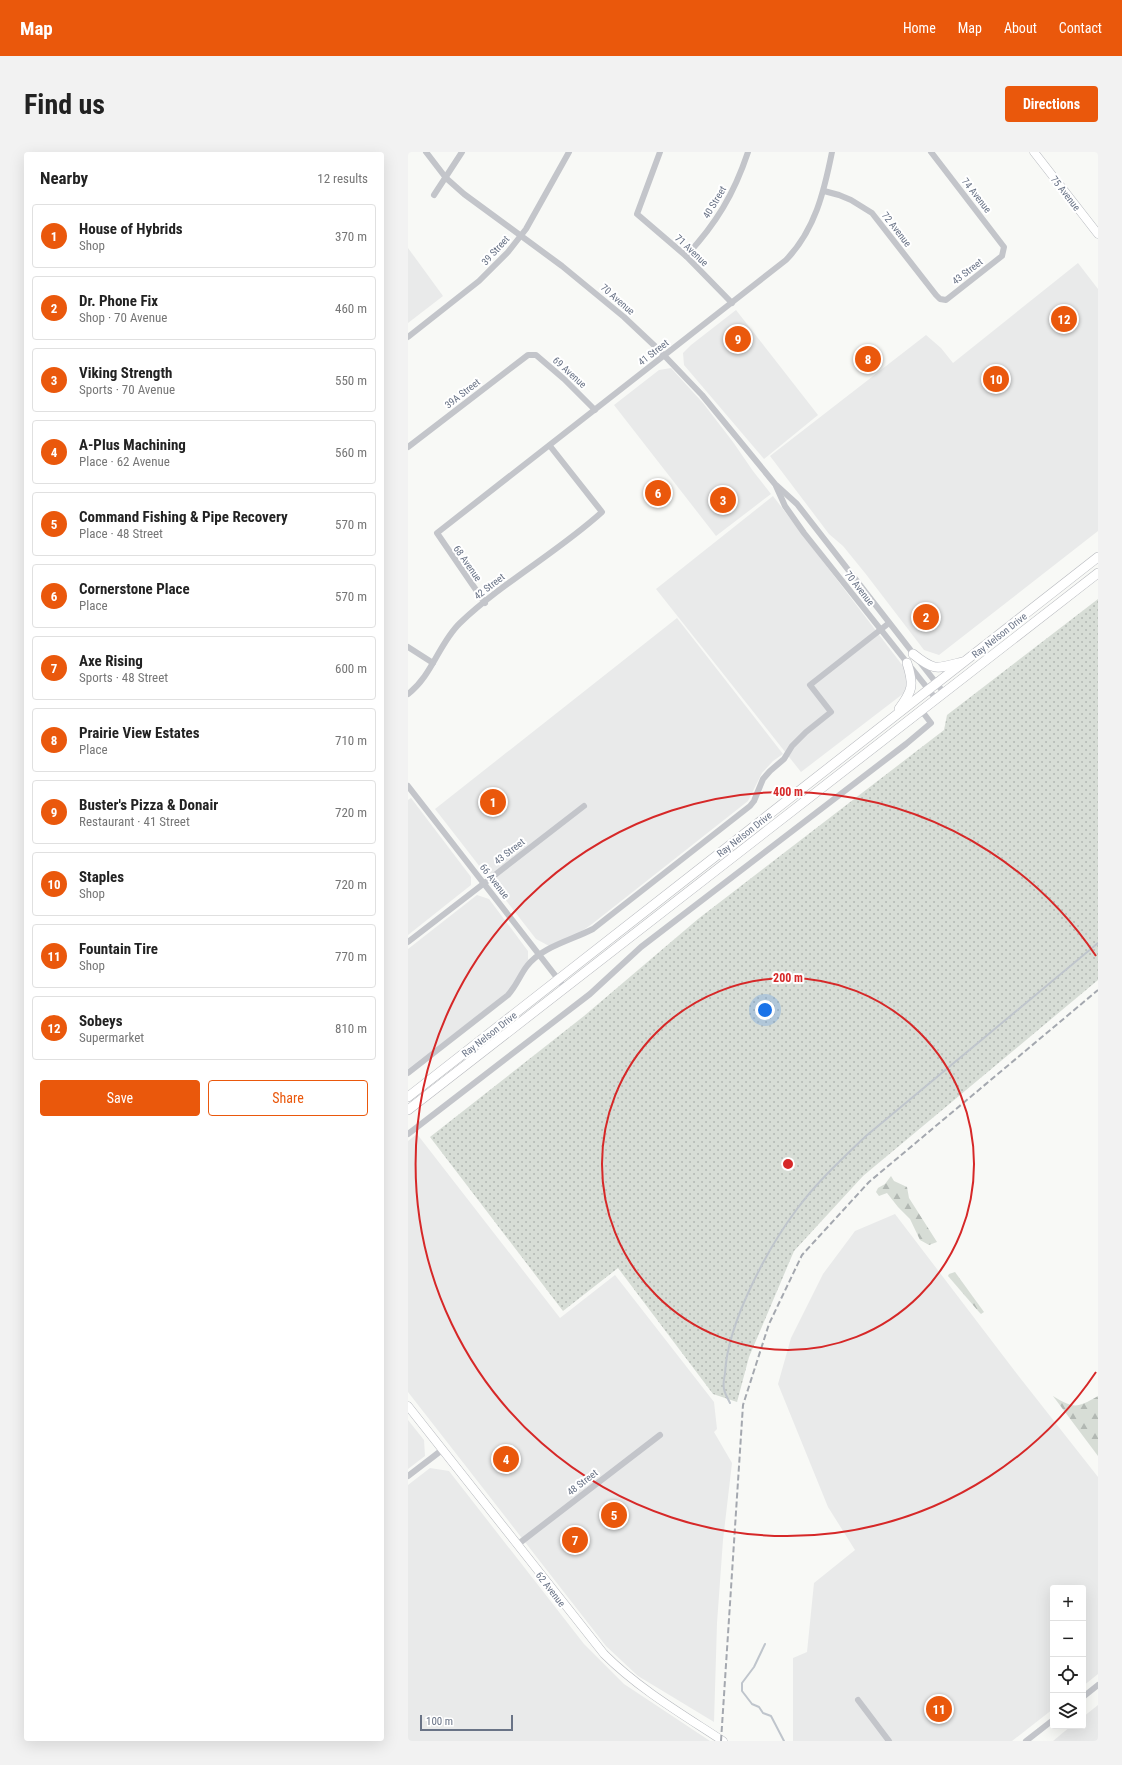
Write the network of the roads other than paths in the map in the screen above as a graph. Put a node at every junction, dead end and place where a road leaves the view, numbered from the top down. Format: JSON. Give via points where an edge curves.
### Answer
{"nodes":[{"id":1,"x":426,"y":152,"type":"edge"},
{"id":2,"x":462,"y":152,"type":"edge"},
{"id":3,"x":569,"y":152,"type":"edge"},
{"id":4,"x":660,"y":152,"type":"edge"},
{"id":5,"x":748,"y":152,"type":"edge"},
{"id":6,"x":832,"y":152,"type":"edge"},
{"id":7,"x":930,"y":152,"type":"edge"},
{"id":8,"x":1034,"y":152,"type":"edge"},
{"id":9,"x":446,"y":178,"type":"junction"},
{"id":10,"x":824,"y":191,"type":"junction"},
{"id":11,"x":434,"y":195,"type":"dead end"},
{"id":12,"x":1098,"y":234,"type":"edge"},
{"id":13,"x":520,"y":236,"type":"junction"},
{"id":14,"x":1004,"y":253,"type":"joint"},
{"id":15,"x":686,"y":256,"type":"junction"},
{"id":16,"x":940,"y":299,"type":"joint"},
{"id":17,"x":732,"y":303,"type":"junction"},
{"id":18,"x":408,"y":337,"type":"edge"},
{"id":19,"x":528,"y":355,"type":"joint"},
{"id":20,"x":664,"y":356,"type":"junction"},
{"id":21,"x":595,"y":410,"type":"junction"},
{"id":22,"x":550,"y":446,"type":"junction"},
{"id":23,"x":408,"y":447,"type":"edge"},
{"id":24,"x":775,"y":484,"type":"junction"},
{"id":25,"x":437,"y":533,"type":"joint"},
{"id":26,"x":1098,"y":556,"type":"edge"},
{"id":27,"x":1098,"y":572,"type":"edge"},
{"id":28,"x":485,"y":603,"type":"junction"},
{"id":29,"x":889,"y":623,"type":"junction"},
{"id":30,"x":880,"y":630,"type":"junction"},
{"id":31,"x":408,"y":647,"type":"edge"},
{"id":32,"x":913,"y":654,"type":"junction"},
{"id":33,"x":967,"y":660,"type":"junction"},
{"id":34,"x":433,"y":663,"type":"junction"},
{"id":35,"x":907,"y":663,"type":"junction"},
{"id":36,"x":937,"y":684,"type":"junction"},
{"id":37,"x":929,"y":690,"type":"junction"},
{"id":38,"x":944,"y":693,"type":"junction"},
{"id":39,"x":408,"y":694,"type":"edge"},
{"id":40,"x":936,"y":699,"type":"junction"},
{"id":41,"x":921,"y":710,"type":"junction"},
{"id":42,"x":890,"y":720,"type":"junction"},
{"id":43,"x":408,"y":786,"type":"edge"},
{"id":44,"x":584,"y":806,"type":"dead end"},
{"id":45,"x":484,"y":883,"type":"junction"},
{"id":46,"x":408,"y":942,"type":"edge"},
{"id":47,"x":540,"y":955,"type":"junction"},
{"id":48,"x":558,"y":980,"type":"junction"},
{"id":49,"x":565,"y":988,"type":"junction"},
{"id":50,"x":408,"y":1073,"type":"edge"},
{"id":51,"x":408,"y":1097,"type":"edge"},
{"id":52,"x":408,"y":1110,"type":"edge"},
{"id":53,"x":408,"y":1134,"type":"edge"},
{"id":54,"x":408,"y":1406,"type":"edge"},
{"id":55,"x":660,"y":1435,"type":"dead end"},
{"id":56,"x":442,"y":1450,"type":"junction"},
{"id":57,"x":408,"y":1476,"type":"edge"},
{"id":58,"x":517,"y":1545,"type":"junction"},
{"id":59,"x":1098,"y":1685,"type":"edge"},
{"id":60,"x":1086,"y":1695,"type":"edge"},
{"id":61,"x":858,"y":1700,"type":"dead end"},
{"id":62,"x":1050,"y":1722,"type":"edge"},
{"id":63,"x":723,"y":1741,"type":"edge"},
{"id":64,"x":889,"y":1741,"type":"edge"},
{"id":65,"x":1026,"y":1741,"type":"edge"}],
"edges":[{"from":1,"to":9,"type":"street","name":"70 Avenue"},
{"from":2,"to":9,"type":"street"},
{"from":3,"to":13,"type":"street","name":"39 Street"},
{"from":4,"to":15,"type":"street","name":"71 Avenue","via":[[637,214]]},
{"from":5,"to":15,"type":"street","name":"40 Street","via":[[740,178],[728,202],[713,225]]},
{"from":6,"to":10,"type":"street","name":"41 Street"},
{"from":7,"to":14,"type":"street","name":"74 Avenue","via":[[999,239],[1004,247]]},
{"from":8,"to":12,"type":"main road","name":"75 Avenue"},
{"from":9,"to":11,"type":"street"},
{"from":9,"to":13,"type":"street","name":"70 Avenue"},
{"from":10,"to":16,"type":"street","name":"72 Avenue","via":[[851,200],[872,213]]},
{"from":10,"to":17,"type":"street","name":"41 Street","via":[[808,232],[796,250]]},
{"from":13,"to":18,"type":"street","name":"39 Street","via":[[480,280]]},
{"from":13,"to":20,"type":"street","name":"70 Avenue","via":[[601,297]]},
{"from":14,"to":16,"type":"street","name":"43 Street","via":[[946,300]]},
{"from":15,"to":17,"type":"street","name":"71 Avenue"},
{"from":17,"to":20,"type":"street","name":"41 Street"},
{"from":19,"to":21,"type":"street","name":"69 Avenue","via":[[536,355]]},
{"from":19,"to":23,"type":"street","name":"39A Street"},
{"from":20,"to":21,"type":"street","name":"41 Street"},
{"from":20,"to":24,"type":"street","name":"70 Avenue","via":[[716,411]]},
{"from":21,"to":22,"type":"street","name":"41 Street"},
{"from":22,"to":25,"type":"street","name":"41 Street"},
{"from":22,"to":28,"type":"street","name":"42 Street","via":[[602,512]]},
{"from":24,"to":29,"type":"street","name":"70 Avenue","via":[[797,504]]},
{"from":24,"to":30,"type":"street","name":"70 Avenue","via":[[784,506]]},
{"from":25,"to":28,"type":"street","name":"68 Avenue"},
{"from":26,"to":33,"type":"highway","name":"Ray Nelson Drive"},
{"from":27,"to":38,"type":"highway","name":"Ray Nelson Drive"},
{"from":28,"to":34,"type":"street","name":"42 Street","via":[[459,624]]},
{"from":29,"to":30,"type":"street"},
{"from":29,"to":32,"type":"street","name":"70 Avenue"},
{"from":30,"to":35,"type":"street","name":"70 Avenue"},
{"from":30,"to":47,"type":"street","via":[[810,685],[831,712],[806,732],[763,779],[750,806],[593,929]]},
{"from":31,"to":34,"type":"street"},
{"from":32,"to":33,"type":"highway","via":[[934,668]]},
{"from":32,"to":36,"type":"street","name":"70 Avenue"},
{"from":33,"to":36,"type":"highway","name":"Ray Nelson Drive"},
{"from":34,"to":39,"type":"street","name":"42 Street","via":[[416,688]]},
{"from":35,"to":37,"type":"street","name":"70 Avenue"},
{"from":35,"to":42,"type":"highway","via":[[912,690]]},
{"from":36,"to":37,"type":"highway","name":"Ray Nelson Drive"},
{"from":36,"to":38,"type":"street","name":"70 Avenue"},
{"from":37,"to":40,"type":"street","name":"70 Avenue"},
{"from":37,"to":42,"type":"highway","name":"Ray Nelson Drive"},
{"from":38,"to":40,"type":"highway","name":"Ray Nelson Drive"},
{"from":40,"to":41,"type":"highway","name":"Ray Nelson Drive"},
{"from":41,"to":49,"type":"highway","name":"Ray Nelson Drive"},
{"from":41,"to":53,"type":"street","via":[[931,723],[906,744],[641,947],[590,994]]},
{"from":42,"to":48,"type":"highway","name":"Ray Nelson Drive"},
{"from":43,"to":45,"type":"street","name":"66 Avenue"},
{"from":44,"to":45,"type":"street","name":"43 Street"},
{"from":45,"to":46,"type":"street","name":"43 Street"},
{"from":45,"to":47,"type":"street","name":"66 Avenue"},
{"from":47,"to":48,"type":"street","name":"66 Avenue"},
{"from":47,"to":50,"type":"street","via":[[527,967],[508,995]]},
{"from":48,"to":49,"type":"street","name":"66 Avenue"},
{"from":48,"to":51,"type":"highway","name":"Ray Nelson Drive"},
{"from":49,"to":52,"type":"highway","name":"Ray Nelson Drive"},
{"from":54,"to":56,"type":"main road","name":"62 Avenue"},
{"from":55,"to":58,"type":"street","name":"48 Street"},
{"from":56,"to":57,"type":"street"},
{"from":56,"to":58,"type":"main road","name":"62 Avenue"},
{"from":58,"to":63,"type":"main road","name":"62 Avenue","via":[[619,1670]]},
{"from":59,"to":60,"type":"street"},
{"from":61,"to":64,"type":"street"},
{"from":62,"to":65,"type":"street"}]}
